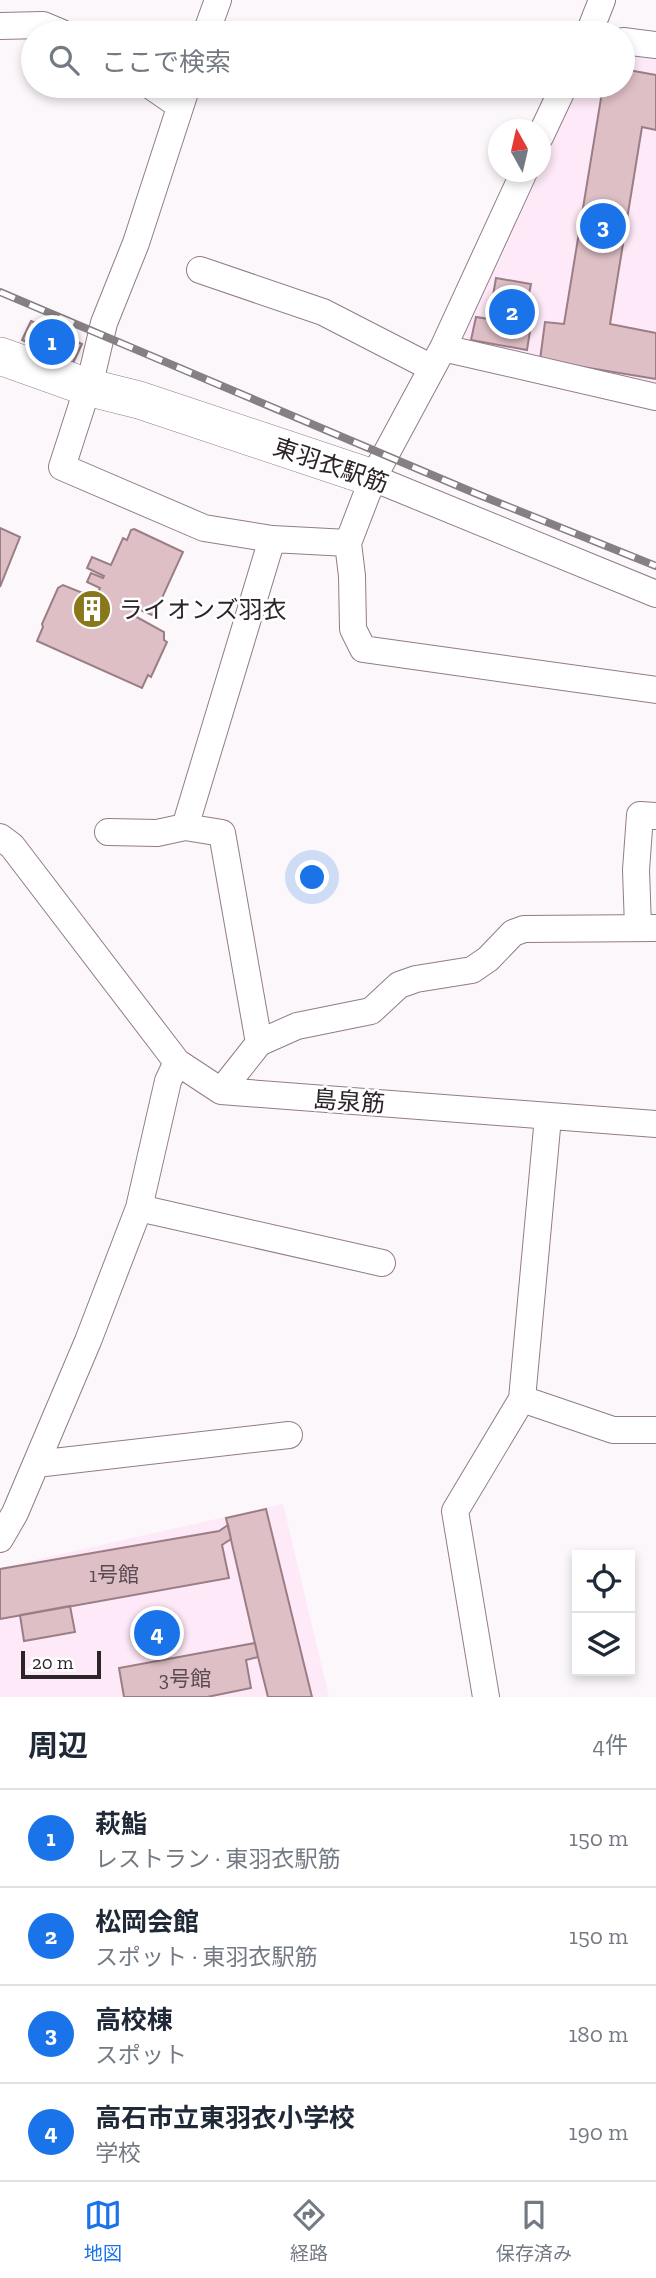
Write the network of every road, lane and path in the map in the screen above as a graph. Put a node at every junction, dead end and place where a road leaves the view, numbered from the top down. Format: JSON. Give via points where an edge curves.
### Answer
{"nodes":[{"id":1,"x":218,"y":0,"type":"edge"},
{"id":2,"x":602,"y":0,"type":"edge"},
{"id":3,"x":210,"y":21,"type":"edge"},
{"id":4,"x":594,"y":21,"type":"edge"},
{"id":5,"x":0,"y":26,"type":"edge"},
{"id":6,"x":21,"y":26,"type":"edge"},
{"id":7,"x":635,"y":42,"type":"edge"},
{"id":8,"x":656,"y":45,"type":"edge"},
{"id":9,"x":183,"y":98,"type":"edge"},
{"id":10,"x":559,"y":98,"type":"edge"},
{"id":11,"x":549,"y":119,"type":"edge"},
{"id":12,"x":519,"y":182,"type":"edge"},
{"id":13,"x":200,"y":270,"type":"dead end"},
{"id":14,"x":0,"y":356,"type":"edge"},
{"id":15,"x":438,"y":358,"type":"junction"},
{"id":16,"x":87,"y":387,"type":"junction"},
{"id":17,"x":656,"y":397,"type":"edge"},
{"id":18,"x":373,"y":478,"type":"junction"},
{"id":19,"x":272,"y":539,"type":"junction"},
{"id":20,"x":348,"y":543,"type":"junction"},
{"id":21,"x":656,"y":594,"type":"edge"},
{"id":22,"x":656,"y":690,"type":"edge"},
{"id":23,"x":656,"y":816,"type":"edge"},
{"id":24,"x":186,"y":827,"type":"junction"},
{"id":25,"x":108,"y":832,"type":"dead end"},
{"id":26,"x":0,"y":837,"type":"edge"},
{"id":27,"x":647,"y":928,"type":"edge"},
{"id":28,"x":259,"y":1043,"type":"junction"},
{"id":29,"x":177,"y":1062,"type":"junction"},
{"id":30,"x":222,"y":1091,"type":"junction"},
{"id":31,"x":548,"y":1117,"type":"junction"},
{"id":32,"x":656,"y":1124,"type":"edge"},
{"id":33,"x":139,"y":1208,"type":"junction"},
{"id":34,"x":382,"y":1263,"type":"dead end"},
{"id":35,"x":522,"y":1399,"type":"junction"},
{"id":36,"x":656,"y":1430,"type":"edge"},
{"id":37,"x":289,"y":1435,"type":"dead end"},
{"id":38,"x":36,"y":1464,"type":"junction"},
{"id":39,"x":0,"y":1539,"type":"edge"},
{"id":40,"x":485,"y":1697,"type":"edge"}],
"edges":[{"from":1,"to":3,"type":"street"},
{"from":2,"to":4,"type":"street"},
{"from":5,"to":6,"type":"street"},
{"from":7,"to":8,"type":"street"},
{"from":9,"to":16,"type":"street","via":[[104,323]]},
{"from":10,"to":11,"type":"street"},
{"from":12,"to":15,"type":"street"},
{"from":13,"to":15,"type":"street"},
{"from":14,"to":16,"type":"street","name":"東羽衣駅筋"},
{"from":15,"to":17,"type":"street"},
{"from":15,"to":18,"type":"street"},
{"from":16,"to":18,"type":"street","name":"東羽衣駅筋"},
{"from":16,"to":19,"type":"street","via":[[62,467],[204,528]]},
{"from":18,"to":20,"type":"street"},
{"from":18,"to":21,"type":"street","name":"東羽衣駅筋"},
{"from":19,"to":20,"type":"street"},
{"from":19,"to":24,"type":"street"},
{"from":20,"to":22,"type":"street","via":[[353,629],[363,649]]},
{"from":23,"to":27,"type":"street","via":[[640,815],[635,870]]},
{"from":24,"to":25,"type":"street","via":[[157,833]]},
{"from":24,"to":28,"type":"street","via":[[222,833]]},
{"from":26,"to":29,"type":"street","name":"島泉筋","via":[[12,846]]},
{"from":27,"to":28,"type":"street","via":[[524,929],[513,933],[472,970],[416,979],[399,985],[371,1012],[297,1026]]},
{"from":28,"to":30,"type":"street"},
{"from":29,"to":30,"type":"street","name":"島泉筋"},
{"from":29,"to":33,"type":"street","via":[[168,1081]]},
{"from":30,"to":31,"type":"street","name":"島泉筋"},
{"from":31,"to":32,"type":"street","name":"島泉筋"},
{"from":31,"to":35,"type":"street"},
{"from":33,"to":34,"type":"street"},
{"from":33,"to":38,"type":"street"},
{"from":35,"to":36,"type":"street","via":[[613,1430]]},
{"from":35,"to":40,"type":"street","via":[[455,1511]]},
{"from":37,"to":38,"type":"street"},
{"from":38,"to":39,"type":"street"}]}
